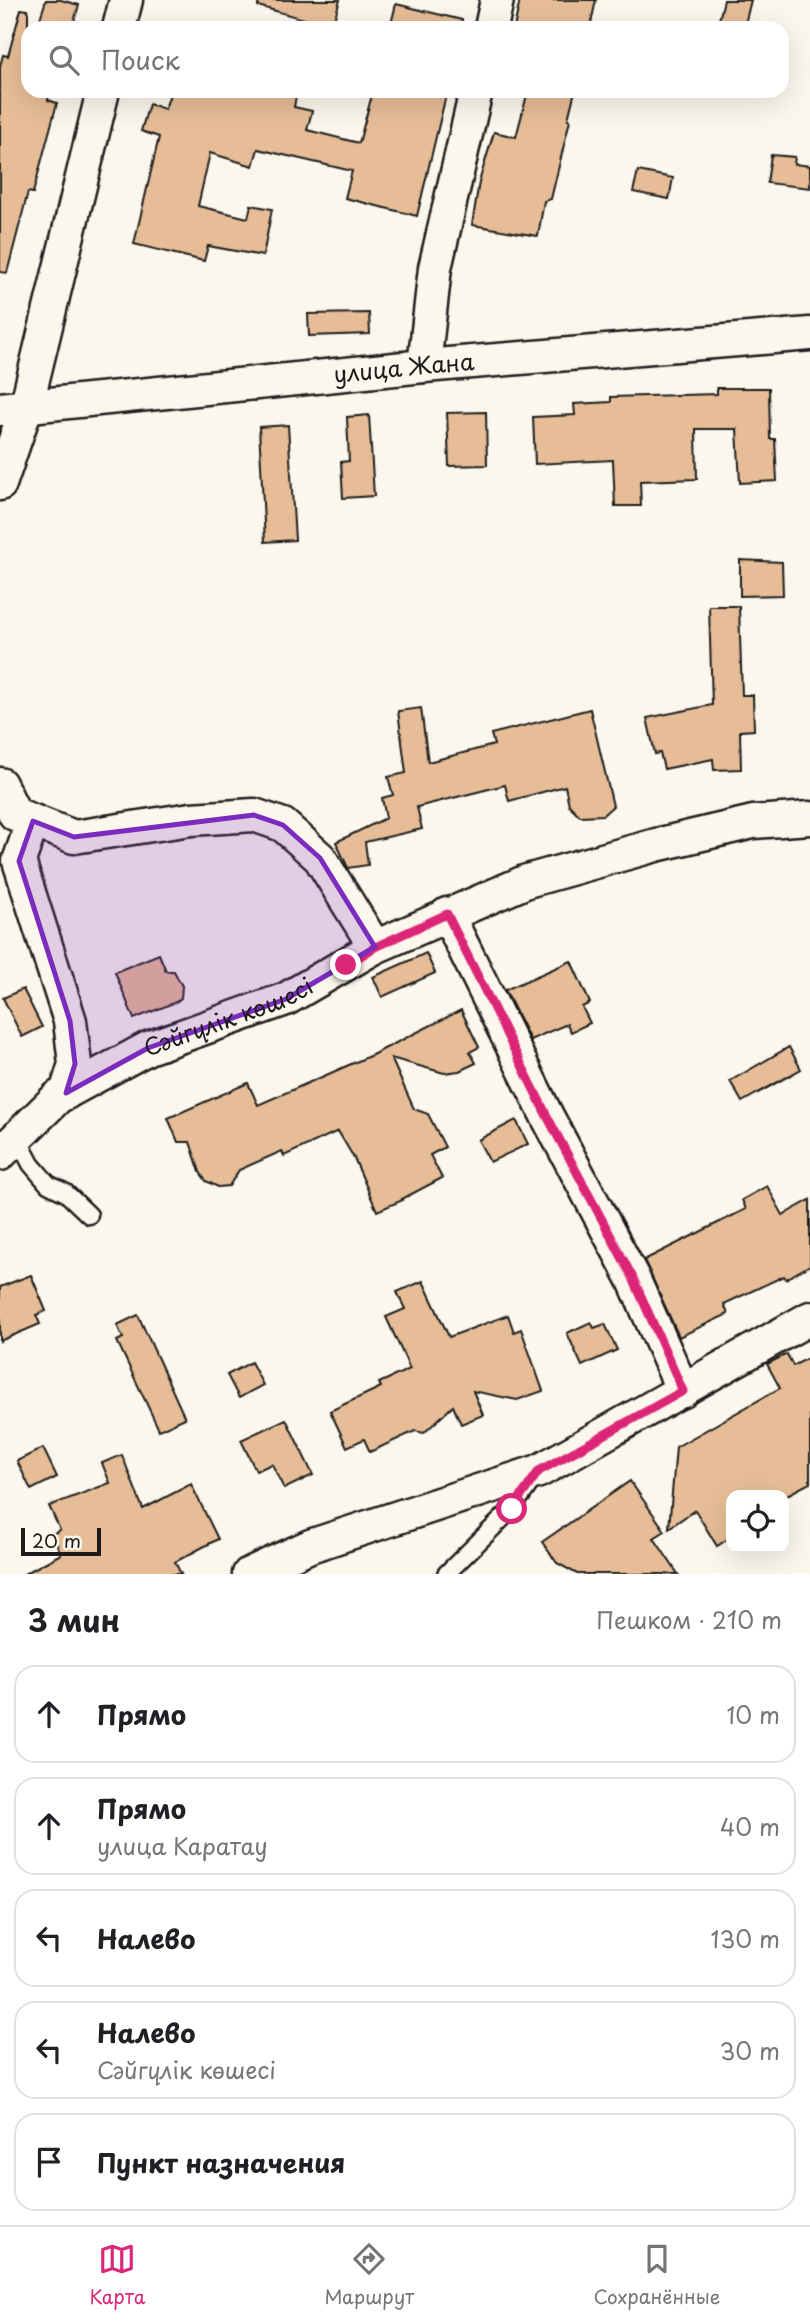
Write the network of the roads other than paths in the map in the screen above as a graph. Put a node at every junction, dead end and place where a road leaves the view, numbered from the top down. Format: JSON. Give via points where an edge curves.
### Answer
{"nodes":[{"id":1,"x":126,"y":0,"type":"edge"},
{"id":2,"x":497,"y":0,"type":"edge"},
{"id":3,"x":121,"y":21,"type":"edge"},
{"id":4,"x":492,"y":21,"type":"edge"},
{"id":5,"x":101,"y":98,"type":"edge"},
{"id":6,"x":474,"y":98,"type":"edge"},
{"id":7,"x":810,"y":334,"type":"edge"},
{"id":8,"x":424,"y":366,"type":"junction"},
{"id":9,"x":13,"y":408,"type":"edge"},
{"id":10,"x":0,"y":484,"type":"edge"},
{"id":11,"x":0,"y":784,"type":"edge"},
{"id":12,"x":810,"y":818,"type":"edge"},
{"id":13,"x":33,"y":821,"type":"junction"},
{"id":14,"x":447,"y":914,"type":"junction"},
{"id":15,"x":375,"y":947,"type":"junction"},
{"id":16,"x":66,"y":1093,"type":"junction"},
{"id":17,"x":9,"y":1145,"type":"edge"},
{"id":18,"x":89,"y":1216,"type":"dead end"},
{"id":19,"x":810,"y":1318,"type":"edge"},
{"id":20,"x":683,"y":1391,"type":"junction"},
{"id":21,"x":539,"y":1471,"type":"junction"},
{"id":22,"x":249,"y":1574,"type":"edge"},
{"id":23,"x":446,"y":1574,"type":"edge"}],
"edges":[{"from":1,"to":3,"type":"street"},
{"from":2,"to":4,"type":"street"},
{"from":5,"to":9,"type":"street"},
{"from":6,"to":8,"type":"street","via":[[435,268]]},
{"from":7,"to":8,"type":"street","name":"улица Жана"},
{"from":8,"to":9,"type":"street","name":"улица Жана"},
{"from":9,"to":10,"type":"street"},
{"from":11,"to":13,"type":"street","via":[[15,814]]},
{"from":12,"to":14,"type":"street","name":"Сәйгүлік көшесі","via":[[753,822],[656,845],[527,881]]},
{"from":13,"to":15,"type":"street","via":[[74,837],[191,819],[254,815],[283,825],[320,858]]},
{"from":13,"to":16,"type":"street","via":[[19,861],[70,1021],[75,1063]]},
{"from":14,"to":15,"type":"street","name":"Сәйгүлік көшесі"},
{"from":14,"to":20,"type":"street","via":[[633,1278]]},
{"from":15,"to":16,"type":"street","name":"Сәйгүлік көшесі","via":[[286,999],[148,1048]]},
{"from":16,"to":17,"type":"street","name":"Сәйгүлік көшесі"},
{"from":17,"to":18,"type":"lane"},
{"from":19,"to":20,"type":"street"},
{"from":20,"to":21,"type":"street"},
{"from":21,"to":22,"type":"street","via":[[310,1546]]},
{"from":21,"to":23,"type":"lane","via":[[512,1509]]}]}
